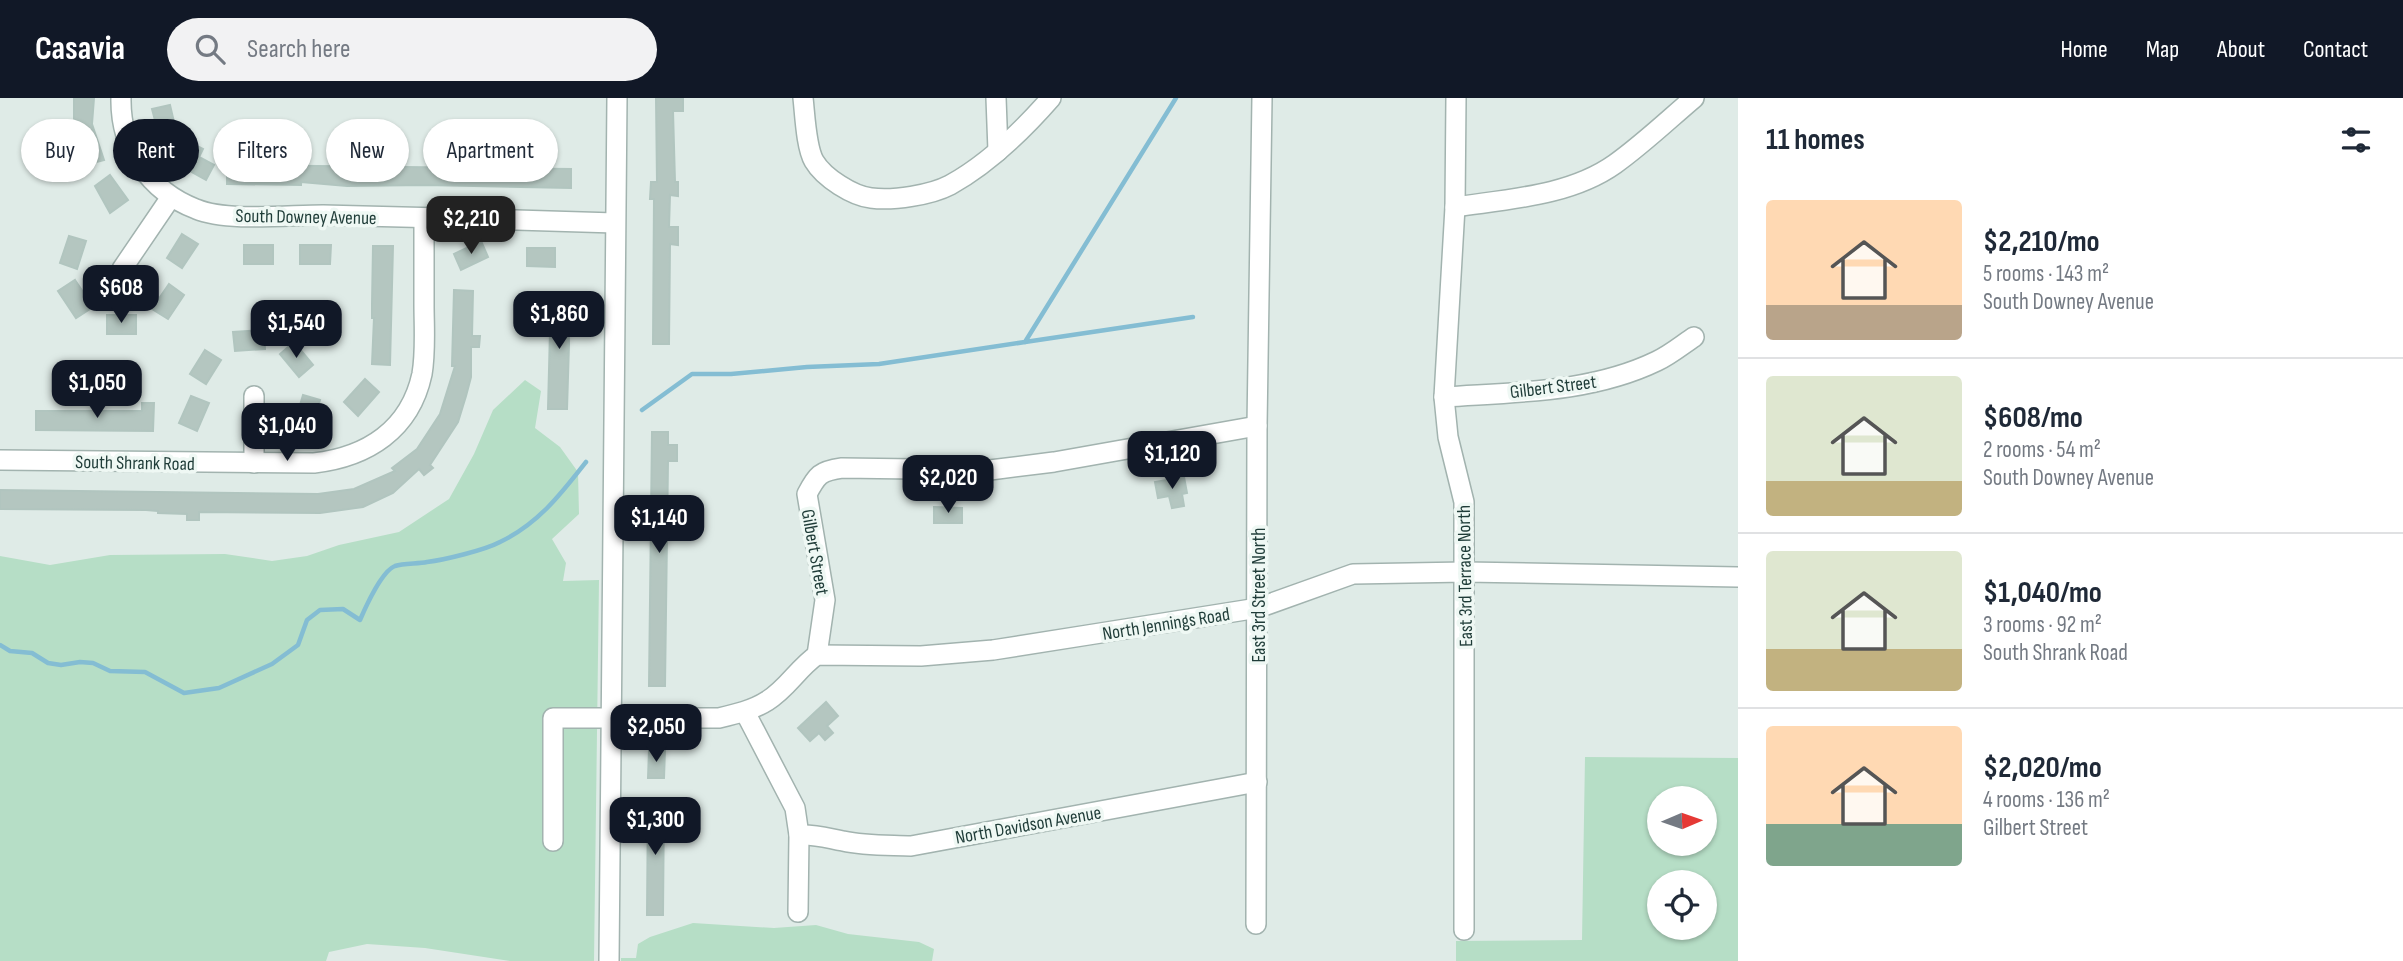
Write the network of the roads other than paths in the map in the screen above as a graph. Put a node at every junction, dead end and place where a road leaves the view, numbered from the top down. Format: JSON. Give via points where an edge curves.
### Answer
{"nodes":[{"id":1,"x":121,"y":98,"type":"edge"},
{"id":2,"x":617,"y":98,"type":"edge"},
{"id":3,"x":803,"y":98,"type":"edge"},
{"id":4,"x":996,"y":98,"type":"edge"},
{"id":5,"x":1051,"y":98,"type":"edge"},
{"id":6,"x":1262,"y":98,"type":"edge"},
{"id":7,"x":1457,"y":98,"type":"edge"},
{"id":8,"x":1694,"y":98,"type":"edge"},
{"id":9,"x":998,"y":151,"type":"junction"},
{"id":10,"x":171,"y":197,"type":"junction"},
{"id":11,"x":1455,"y":207,"type":"junction"},
{"id":12,"x":425,"y":218,"type":"junction"},
{"id":13,"x":615,"y":223,"type":"junction"},
{"id":14,"x":122,"y":270,"type":"dead end"},
{"id":15,"x":1694,"y":337,"type":"dead end"},
{"id":16,"x":254,"y":396,"type":"dead end"},
{"id":17,"x":1444,"y":397,"type":"junction"},
{"id":18,"x":1258,"y":426,"type":"junction"},
{"id":19,"x":0,"y":460,"type":"edge"},
{"id":20,"x":254,"y":463,"type":"junction"},
{"id":21,"x":1465,"y":572,"type":"junction"},
{"id":22,"x":1738,"y":577,"type":"edge"},
{"id":23,"x":1258,"y":608,"type":"junction"},
{"id":24,"x":817,"y":655,"type":"junction"},
{"id":25,"x":745,"y":712,"type":"junction"},
{"id":26,"x":611,"y":718,"type":"junction"},
{"id":27,"x":1257,"y":782,"type":"junction"},
{"id":28,"x":799,"y":835,"type":"junction"},
{"id":29,"x":553,"y":841,"type":"dead end"},
{"id":30,"x":798,"y":912,"type":"dead end"},
{"id":31,"x":1256,"y":924,"type":"dead end"},
{"id":32,"x":1464,"y":930,"type":"dead end"},
{"id":33,"x":609,"y":961,"type":"edge"}],
"edges":[{"from":1,"to":10,"type":"street","name":"South Downey Avenue","via":[[126,136],[137,162]]},
{"from":2,"to":13,"type":"street"},
{"from":3,"to":9,"type":"street","via":[[814,161],[838,186],[871,198],[917,196],[949,186]]},
{"from":4,"to":9,"type":"street"},
{"from":5,"to":9,"type":"street"},
{"from":6,"to":18,"type":"street","name":"East 3rd Street North"},
{"from":7,"to":11,"type":"street","name":"East 3rd Terrace North"},
{"from":8,"to":11,"type":"street","via":[[1598,174],[1549,192]]},
{"from":10,"to":12,"type":"street","name":"South Downey Avenue","via":[[197,210],[225,215]]},
{"from":10,"to":14,"type":"street"},
{"from":11,"to":17,"type":"street","name":"East 3rd Terrace North"},
{"from":12,"to":13,"type":"street","name":"South Downey Avenue"},
{"from":12,"to":20,"type":"street","name":"South Shrank Road","via":[[425,351],[413,400],[388,434],[362,452],[332,461]]},
{"from":13,"to":26,"type":"street"},
{"from":15,"to":17,"type":"street","name":"Gilbert Street","via":[[1659,361],[1610,379],[1571,387]]},
{"from":16,"to":20,"type":"street"},
{"from":17,"to":21,"type":"street","name":"East 3rd Terrace North","via":[[1448,437],[1464,502]]},
{"from":18,"to":23,"type":"street","name":"East 3rd Street North"},
{"from":18,"to":24,"type":"street","name":"Gilbert Street","via":[[990,470],[825,470],[807,495],[825,600]]},
{"from":19,"to":20,"type":"street","name":"South Shrank Road"},
{"from":21,"to":22,"type":"street","name":"North Jennings Road"},
{"from":21,"to":23,"type":"street","name":"North Jennings Road","via":[[1353,574]]},
{"from":21,"to":32,"type":"street","name":"East 3rd Terrace North"},
{"from":23,"to":24,"type":"street","name":"North Jennings Road","via":[[993,650],[921,656]]},
{"from":23,"to":27,"type":"street","name":"East 3rd Street North"},
{"from":24,"to":25,"type":"street","via":[[768,701]]},
{"from":25,"to":26,"type":"street","via":[[719,718]]},
{"from":25,"to":28,"type":"street","via":[[795,808]]},
{"from":26,"to":29,"type":"street","via":[[553,718]]},
{"from":26,"to":33,"type":"street"},
{"from":27,"to":28,"type":"street","name":"North Davidson Avenue","via":[[911,846]]},
{"from":27,"to":31,"type":"street","name":"East 3rd Street North"},
{"from":28,"to":30,"type":"street"}]}
